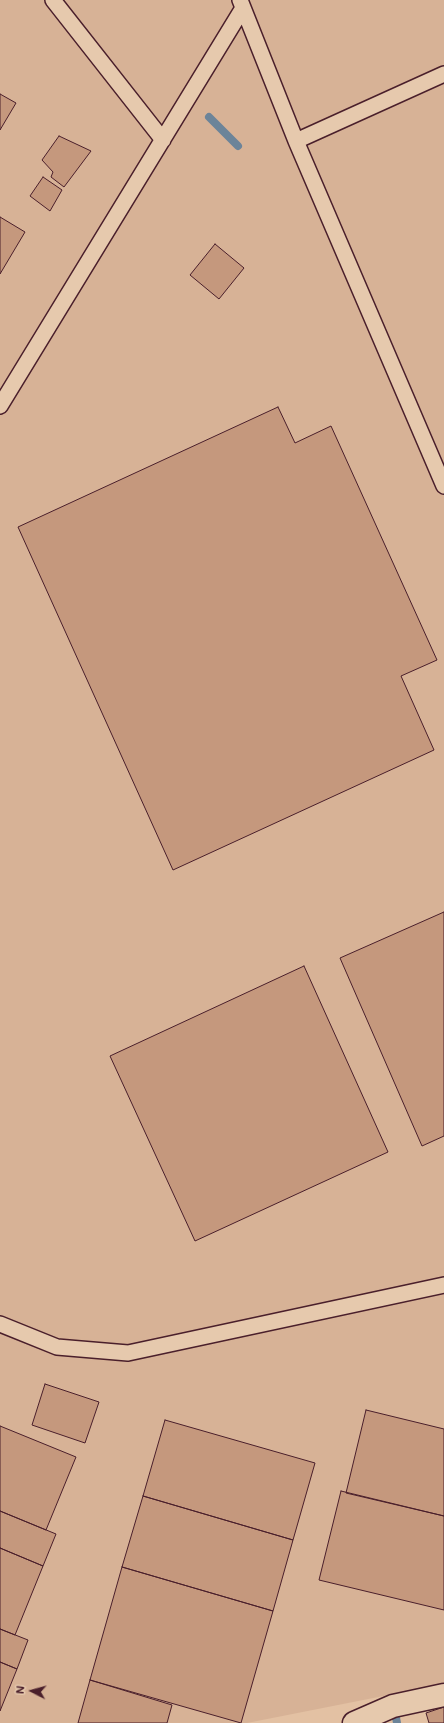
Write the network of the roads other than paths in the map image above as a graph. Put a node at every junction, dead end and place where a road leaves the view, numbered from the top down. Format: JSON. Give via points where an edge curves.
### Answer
{"nodes":[{"id":1,"x":54,"y":0,"type":"edge"},
{"id":2,"x":241,"y":4,"type":"edge"},
{"id":3,"x":444,"y":74,"type":"edge"},
{"id":4,"x":163,"y":140,"type":"junction"},
{"id":5,"x":296,"y":141,"type":"junction"},
{"id":6,"x":1,"y":403,"type":"edge"},
{"id":7,"x":444,"y":486,"type":"edge"},
{"id":8,"x":444,"y":1285,"type":"edge"},
{"id":9,"x":0,"y":1324,"type":"edge"},
{"id":10,"x":444,"y":1695,"type":"edge"},
{"id":11,"x":354,"y":1723,"type":"edge"}],
"edges":[{"from":1,"to":4,"type":"lane"},
{"from":2,"to":4,"type":"lane"},
{"from":2,"to":5,"type":"lane"},
{"from":3,"to":5,"type":"lane"},
{"from":4,"to":6,"type":"lane"},
{"from":5,"to":7,"type":"lane"},
{"from":8,"to":9,"type":"lane","via":[[128,1353],[57,1347]]},
{"from":10,"to":11,"type":"street","via":[[394,1706]]}]}
